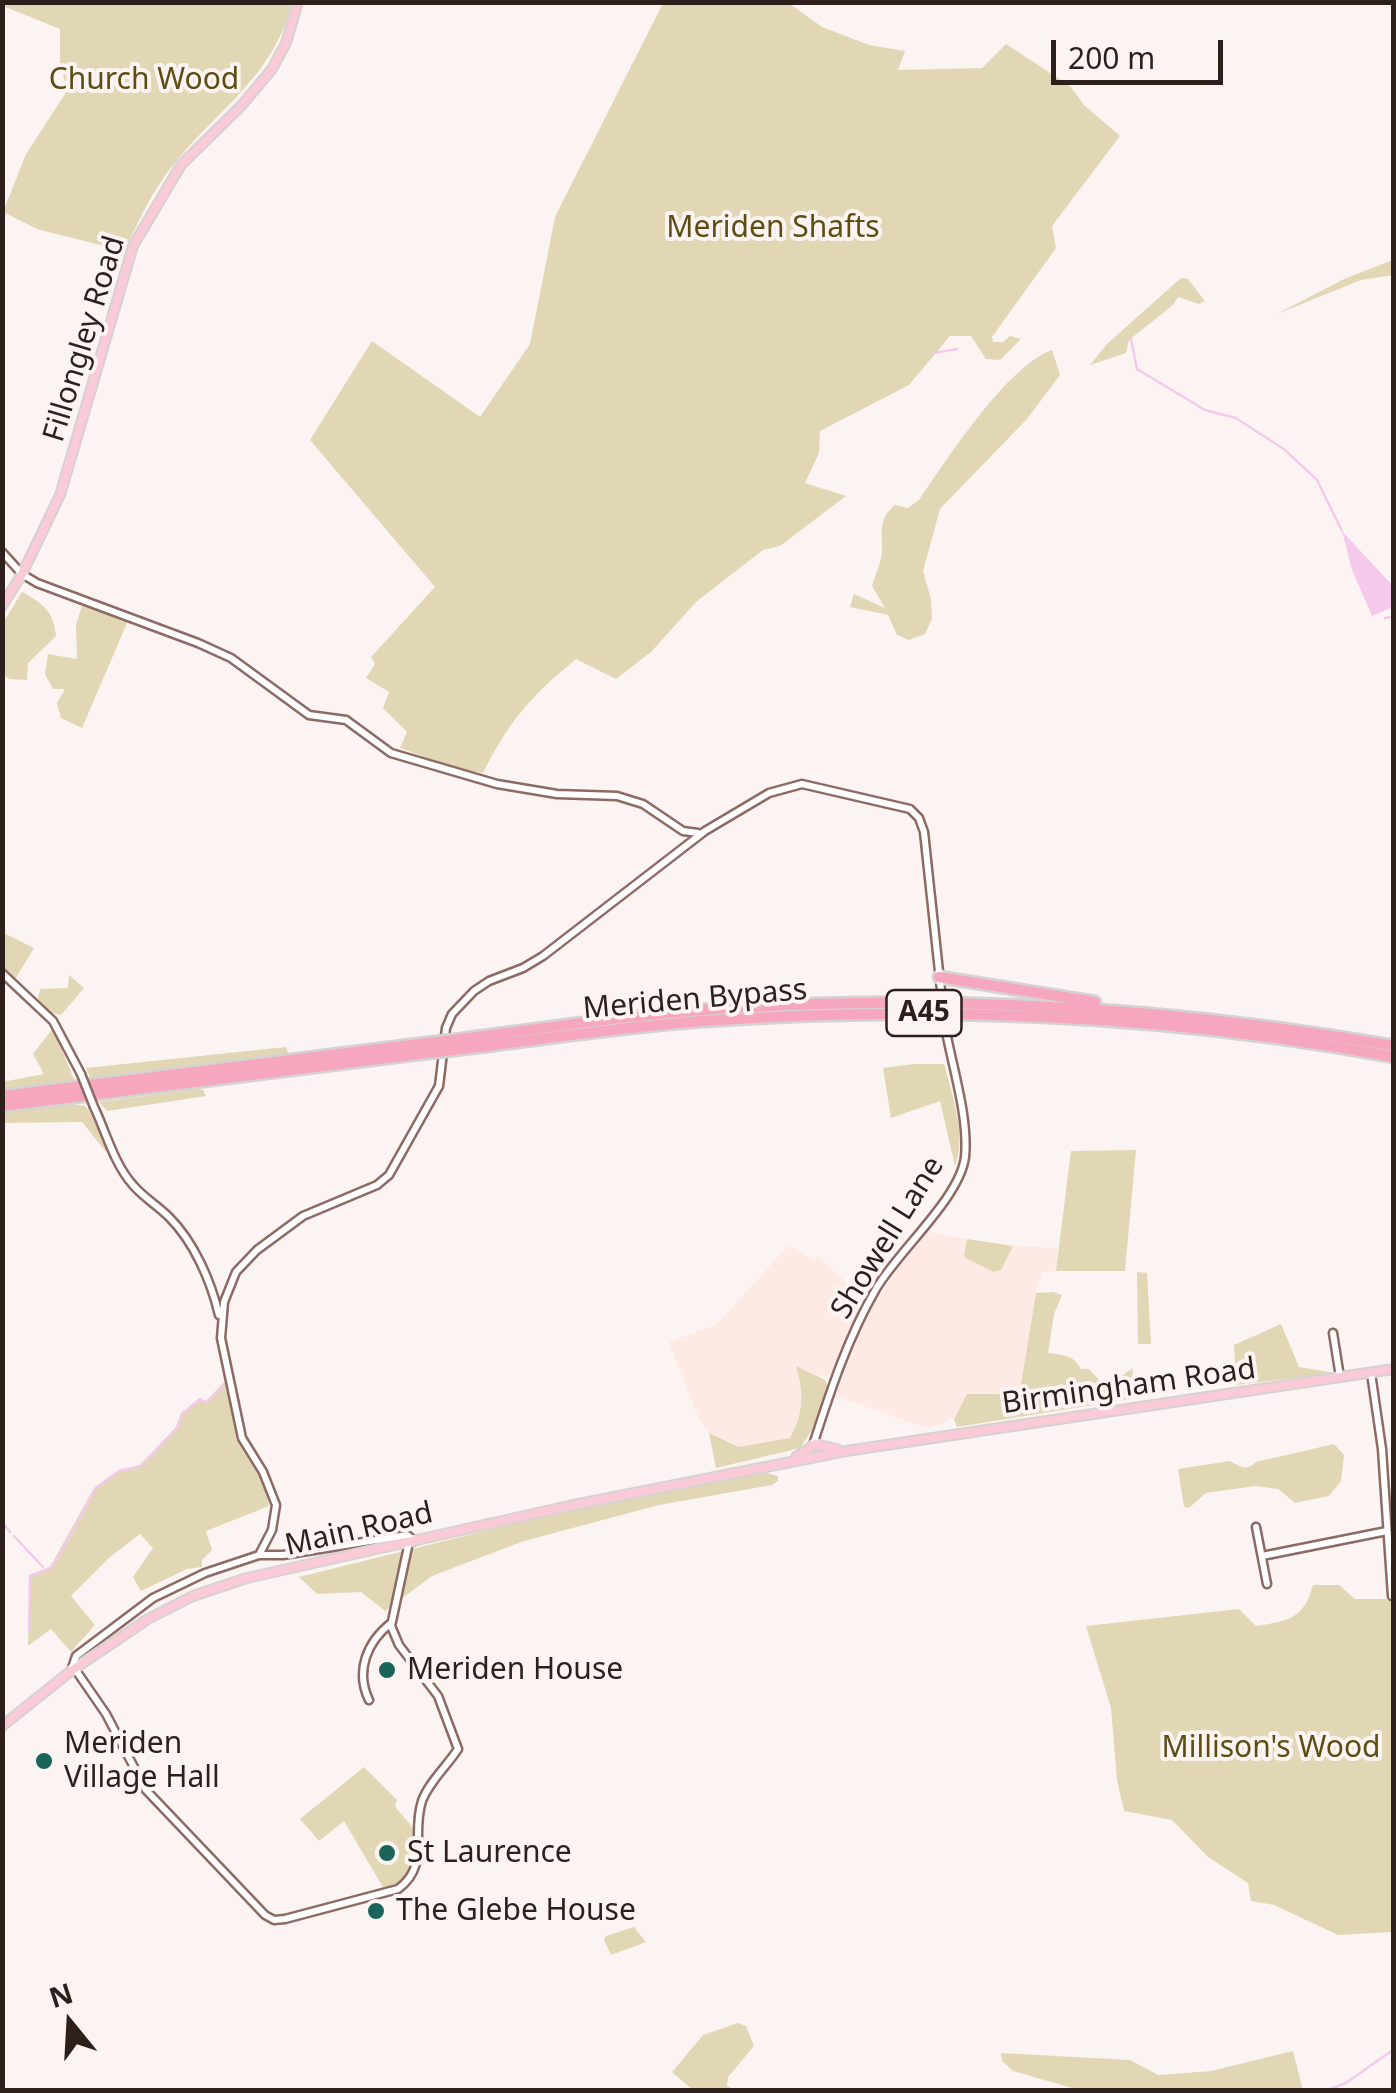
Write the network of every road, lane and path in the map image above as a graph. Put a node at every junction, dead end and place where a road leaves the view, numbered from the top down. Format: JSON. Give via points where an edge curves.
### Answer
{"nodes":[{"id":1,"x":298,"y":2,"type":"edge"},
{"id":2,"x":2,"y":552,"type":"edge"},
{"id":3,"x":22,"y":574,"type":"junction"},
{"id":4,"x":2,"y":606,"type":"edge"},
{"id":5,"x":706,"y":831,"type":"junction"},
{"id":6,"x":682,"y":832,"type":"junction"},
{"id":7,"x":684,"y":846,"type":"junction"},
{"id":8,"x":2,"y":973,"type":"edge"},
{"id":9,"x":939,"y":977,"type":"junction"},
{"id":10,"x":1115,"y":1010,"type":"junction"},
{"id":11,"x":454,"y":1045,"type":"junction"},
{"id":12,"x":1394,"y":1046,"type":"edge"},
{"id":13,"x":419,"y":1049,"type":"junction"},
{"id":14,"x":1394,"y":1057,"type":"edge"},
{"id":15,"x":2,"y":1096,"type":"edge"},
{"id":16,"x":2,"y":1106,"type":"edge"},
{"id":17,"x":220,"y":1300,"type":"junction"},
{"id":18,"x":1332,"y":1333,"type":"dead end"},
{"id":19,"x":1394,"y":1370,"type":"edge"},
{"id":20,"x":1371,"y":1374,"type":"junction"},
{"id":21,"x":1340,"y":1378,"type":"junction"},
{"id":22,"x":817,"y":1450,"type":"junction"},
{"id":23,"x":1256,"y":1526,"type":"dead end"},
{"id":24,"x":1387,"y":1531,"type":"junction"},
{"id":25,"x":412,"y":1542,"type":"junction"},
{"id":26,"x":259,"y":1555,"type":"junction"},
{"id":27,"x":1262,"y":1556,"type":"junction"},
{"id":28,"x":1267,"y":1584,"type":"dead end"},
{"id":29,"x":1392,"y":1596,"type":"edge"},
{"id":30,"x":392,"y":1622,"type":"junction"},
{"id":31,"x":73,"y":1670,"type":"junction"},
{"id":32,"x":368,"y":1700,"type":"dead end"},
{"id":33,"x":2,"y":1726,"type":"edge"}],
"edges":[{"from":1,"to":3,"type":"main road","name":"Fillongley Road","via":[[272,69],[181,166],[133,246],[60,495]]},
{"from":2,"to":3,"type":"street"},
{"from":3,"to":4,"type":"main road","name":"Fillongley Road"},
{"from":3,"to":6,"type":"street","via":[[231,658],[309,715],[346,720],[391,754],[498,784],[617,796],[644,804]]},
{"from":5,"to":6,"type":"street"},
{"from":5,"to":7,"type":"street"},
{"from":5,"to":9,"type":"street","name":"Showell Lane","via":[[769,794],[802,784],[913,810],[924,832]]},
{"from":6,"to":7,"type":"street"},
{"from":7,"to":17,"type":"street","via":[[543,956],[474,990],[452,1014],[440,1086],[389,1175],[302,1216],[256,1250]]},
{"from":8,"to":17,"type":"street","bridge":true,"via":[[53,1021],[119,1165],[184,1236]]},
{"from":9,"to":10,"type":"highway"},
{"from":9,"to":22,"type":"street","name":"Showell Lane","bridge":true,"via":[[963,1122],[963,1165],[948,1196],[863,1310],[817,1432]]},
{"from":10,"to":11,"type":"highway","name":"Meriden Bypass","number":"A45","via":[[935,1002],[765,1006]]},
{"from":10,"to":12,"type":"highway","name":"Meriden Bypass","number":"A45"},
{"from":11,"to":13,"type":"highway","name":"Meriden Bypass","number":"A45","bridge":true},
{"from":11,"to":14,"type":"highway","name":"Meriden Bypass","number":"A45","via":[[699,1021],[972,1013],[1205,1027]]},
{"from":13,"to":15,"type":"highway","name":"Meriden Bypass","number":"A45"},
{"from":13,"to":16,"type":"highway","name":"Meriden Bypass","number":"A45"},
{"from":17,"to":26,"type":"street","via":[[242,1438],[276,1504]]},
{"from":18,"to":21,"type":"street"},
{"from":19,"to":20,"type":"main road","name":"Birmingham Road"},
{"from":20,"to":21,"type":"main road","name":"Birmingham Road"},
{"from":20,"to":24,"type":"street"},
{"from":21,"to":22,"type":"main road","name":"Birmingham Road"},
{"from":22,"to":25,"type":"main road","name":"Main Road"},
{"from":23,"to":27,"type":"street"},
{"from":24,"to":27,"type":"street"},
{"from":24,"to":29,"type":"street"},
{"from":25,"to":26,"type":"street","via":[[407,1535]]},
{"from":25,"to":30,"type":"street"},
{"from":25,"to":31,"type":"main road","name":"Main Road","via":[[194,1596]]},
{"from":26,"to":31,"type":"street","via":[[153,1598],[76,1656]]},
{"from":27,"to":28,"type":"street"},
{"from":30,"to":31,"type":"street","via":[[399,1645],[438,1696],[458,1749],[424,1795],[415,1871],[398,1889],[285,1919],[265,1915],[146,1790],[106,1714]]},
{"from":30,"to":32,"type":"street","via":[[374,1638],[362,1665]]},
{"from":31,"to":33,"type":"main road","name":"Main Road"}]}
